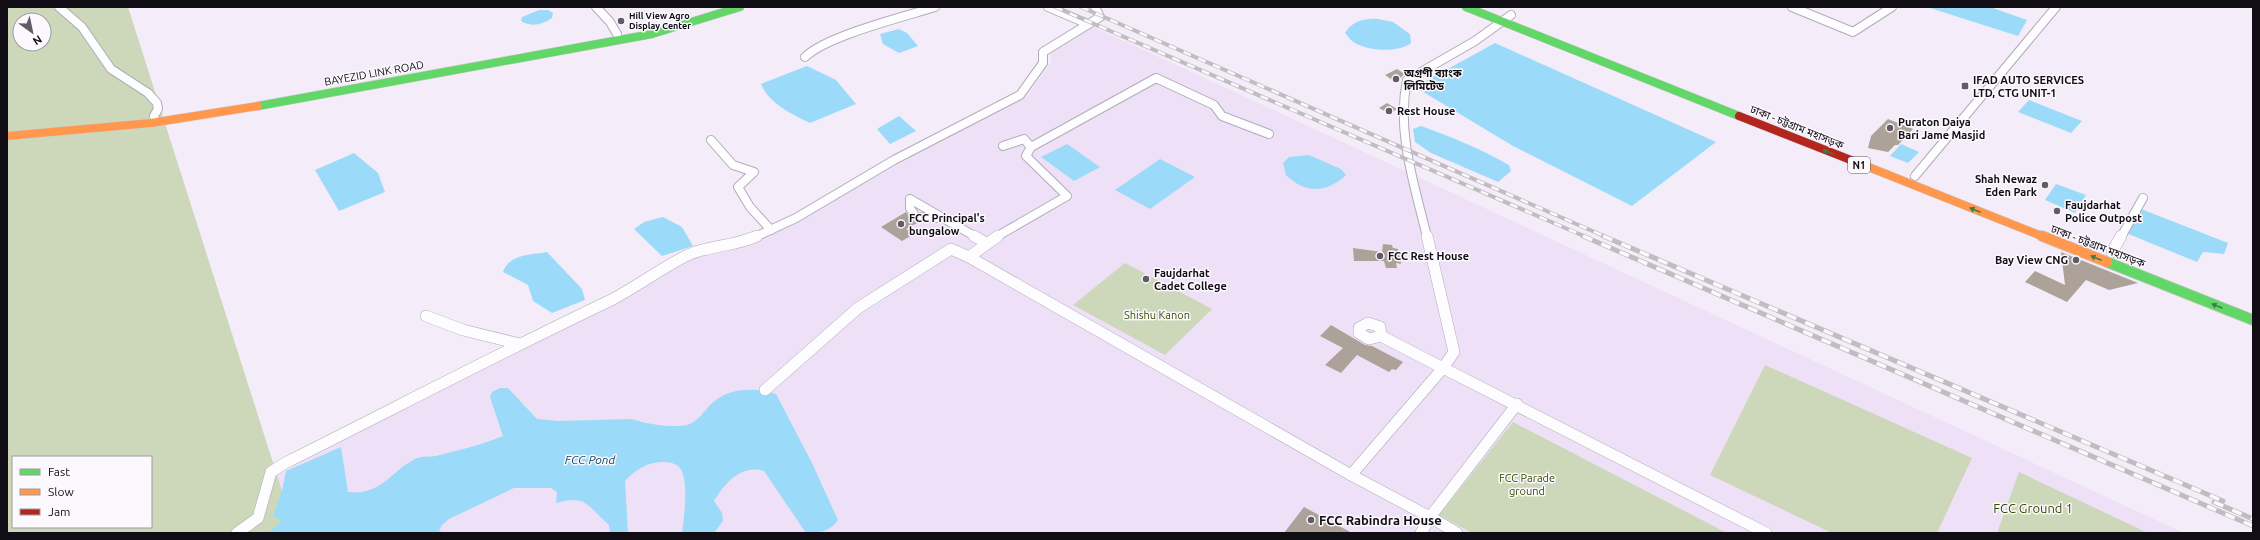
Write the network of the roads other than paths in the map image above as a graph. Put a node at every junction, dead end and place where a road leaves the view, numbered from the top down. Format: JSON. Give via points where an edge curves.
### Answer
{"nodes":[{"id":1,"x":59,"y":7,"type":"edge"},
{"id":2,"x":596,"y":7,"type":"edge"},
{"id":3,"x":718,"y":7,"type":"edge"},
{"id":4,"x":740,"y":7,"type":"edge"},
{"id":5,"x":935,"y":7,"type":"edge"},
{"id":6,"x":1048,"y":7,"type":"edge"},
{"id":7,"x":1095,"y":7,"type":"edge"},
{"id":8,"x":1466,"y":7,"type":"edge"},
{"id":9,"x":1490,"y":7,"type":"edge"},
{"id":10,"x":1792,"y":7,"type":"edge"},
{"id":11,"x":1892,"y":7,"type":"edge"},
{"id":12,"x":2056,"y":7,"type":"edge"},
{"id":13,"x":1508,"y":18,"type":"junction"},
{"id":14,"x":1088,"y":24,"type":"junction"},
{"id":15,"x":617,"y":34,"type":"junction"},
{"id":16,"x":805,"y":57,"type":"dead end"},
{"id":17,"x":154,"y":116,"type":"junction"},
{"id":18,"x":7,"y":130,"type":"edge"},
{"id":19,"x":1269,"y":134,"type":"dead end"},
{"id":20,"x":7,"y":136,"type":"edge"},
{"id":21,"x":711,"y":140,"type":"dead end"},
{"id":22,"x":1003,"y":146,"type":"dead end"},
{"id":23,"x":1031,"y":147,"type":"junction"},
{"id":24,"x":1916,"y":176,"type":"junction"},
{"id":25,"x":1974,"y":198,"type":"dead end"},
{"id":26,"x":2143,"y":198,"type":"dead end"},
{"id":27,"x":942,"y":218,"type":"dead end"},
{"id":28,"x":771,"y":230,"type":"junction"},
{"id":29,"x":986,"y":243,"type":"junction"},
{"id":30,"x":2112,"y":252,"type":"dead end"},
{"id":31,"x":969,"y":257,"type":"junction"},
{"id":32,"x":426,"y":316,"type":"dead end"},
{"id":33,"x":2253,"y":320,"type":"edge"},
{"id":34,"x":1381,"y":336,"type":"dead end"},
{"id":35,"x":520,"y":344,"type":"junction"},
{"id":36,"x":1443,"y":368,"type":"junction"},
{"id":37,"x":765,"y":390,"type":"dead end"},
{"id":38,"x":1517,"y":404,"type":"junction"},
{"id":39,"x":1351,"y":475,"type":"junction"},
{"id":40,"x":1430,"y":517,"type":"junction"},
{"id":41,"x":237,"y":533,"type":"edge"},
{"id":42,"x":1420,"y":533,"type":"edge"},
{"id":43,"x":1457,"y":533,"type":"edge"},
{"id":44,"x":1766,"y":533,"type":"edge"}],
"edges":[{"from":1,"to":17,"type":"street","via":[[82,27],[111,69],[148,93],[157,102],[158,109]]},
{"from":2,"to":15,"type":"street"},
{"from":3,"to":15,"type":"main road","name":"BAYEZID LINK ROAD"},
{"from":4,"to":20,"type":"main road","name":"BAYEZID LINK ROAD","via":[[652,34],[236,110],[151,123]]},
{"from":5,"to":16,"type":"street","via":[[842,37],[813,49]]},
{"from":6,"to":14,"type":"street"},
{"from":7,"to":14,"type":"street","via":[[1100,17]]},
{"from":8,"to":13,"type":"main road","name":"ঢাকা - চট্টগ্রাম মহাসড়ক","number":"N1"},
{"from":9,"to":13,"type":"main road","name":"ঢাকা - চট্টগ্রাম মহাসড়ক","number":"N1"},
{"from":10,"to":11,"type":"street","via":[[1853,32]]},
{"from":12,"to":24,"type":"street"},
{"from":13,"to":24,"type":"main road","name":"ঢাকা - চট্টগ্রাম মহাসড়ক","number":"N1"},
{"from":33,"to":13,"type":"main road","name":"ঢাকা - চট্টগ্রাম মহাসড়ক","number":"N1","one_way":true},
{"from":13,"to":36,"type":"street","via":[[1476,42],[1407,80],[1403,100],[1406,148],[1454,352]]},
{"from":14,"to":28,"type":"street","via":[[1042,52],[1043,63],[1020,95],[894,160]]},
{"from":15,"to":17,"type":"main road","name":"BAYEZID LINK ROAD","via":[[240,104]]},
{"from":17,"to":18,"type":"main road","name":"BAYEZID LINK ROAD"},
{"from":19,"to":23,"type":"street","via":[[1222,116],[1214,105],[1156,78]]},
{"from":21,"to":28,"type":"street","via":[[733,165],[754,172],[738,187],[750,207]]},
{"from":22,"to":23,"type":"street","via":[[1022,137]]},
{"from":23,"to":29,"type":"street","via":[[1026,156],[1067,196]]},
{"from":24,"to":25,"type":"main road","name":"ঢাকা - চট্টগ্রাম মহাসড়ক","number":"N1"},
{"from":26,"to":30,"type":"street"},
{"from":27,"to":29,"type":"street"},
{"from":28,"to":35,"type":"street","via":[[744,242],[691,254],[611,300]]},
{"from":29,"to":31,"type":"street"},
{"from":31,"to":37,"type":"street","via":[[951,249],[858,308]]},
{"from":31,"to":39,"type":"street"},
{"from":32,"to":35,"type":"street","via":[[463,330]]},
{"from":34,"to":36,"type":"street"},
{"from":35,"to":41,"type":"street","via":[[271,472],[258,518]]},
{"from":36,"to":38,"type":"street"},
{"from":36,"to":39,"type":"street"},
{"from":38,"to":40,"type":"street"},
{"from":38,"to":44,"type":"street"},
{"from":39,"to":40,"type":"street"},
{"from":40,"to":42,"type":"street"},
{"from":40,"to":43,"type":"street"}]}
